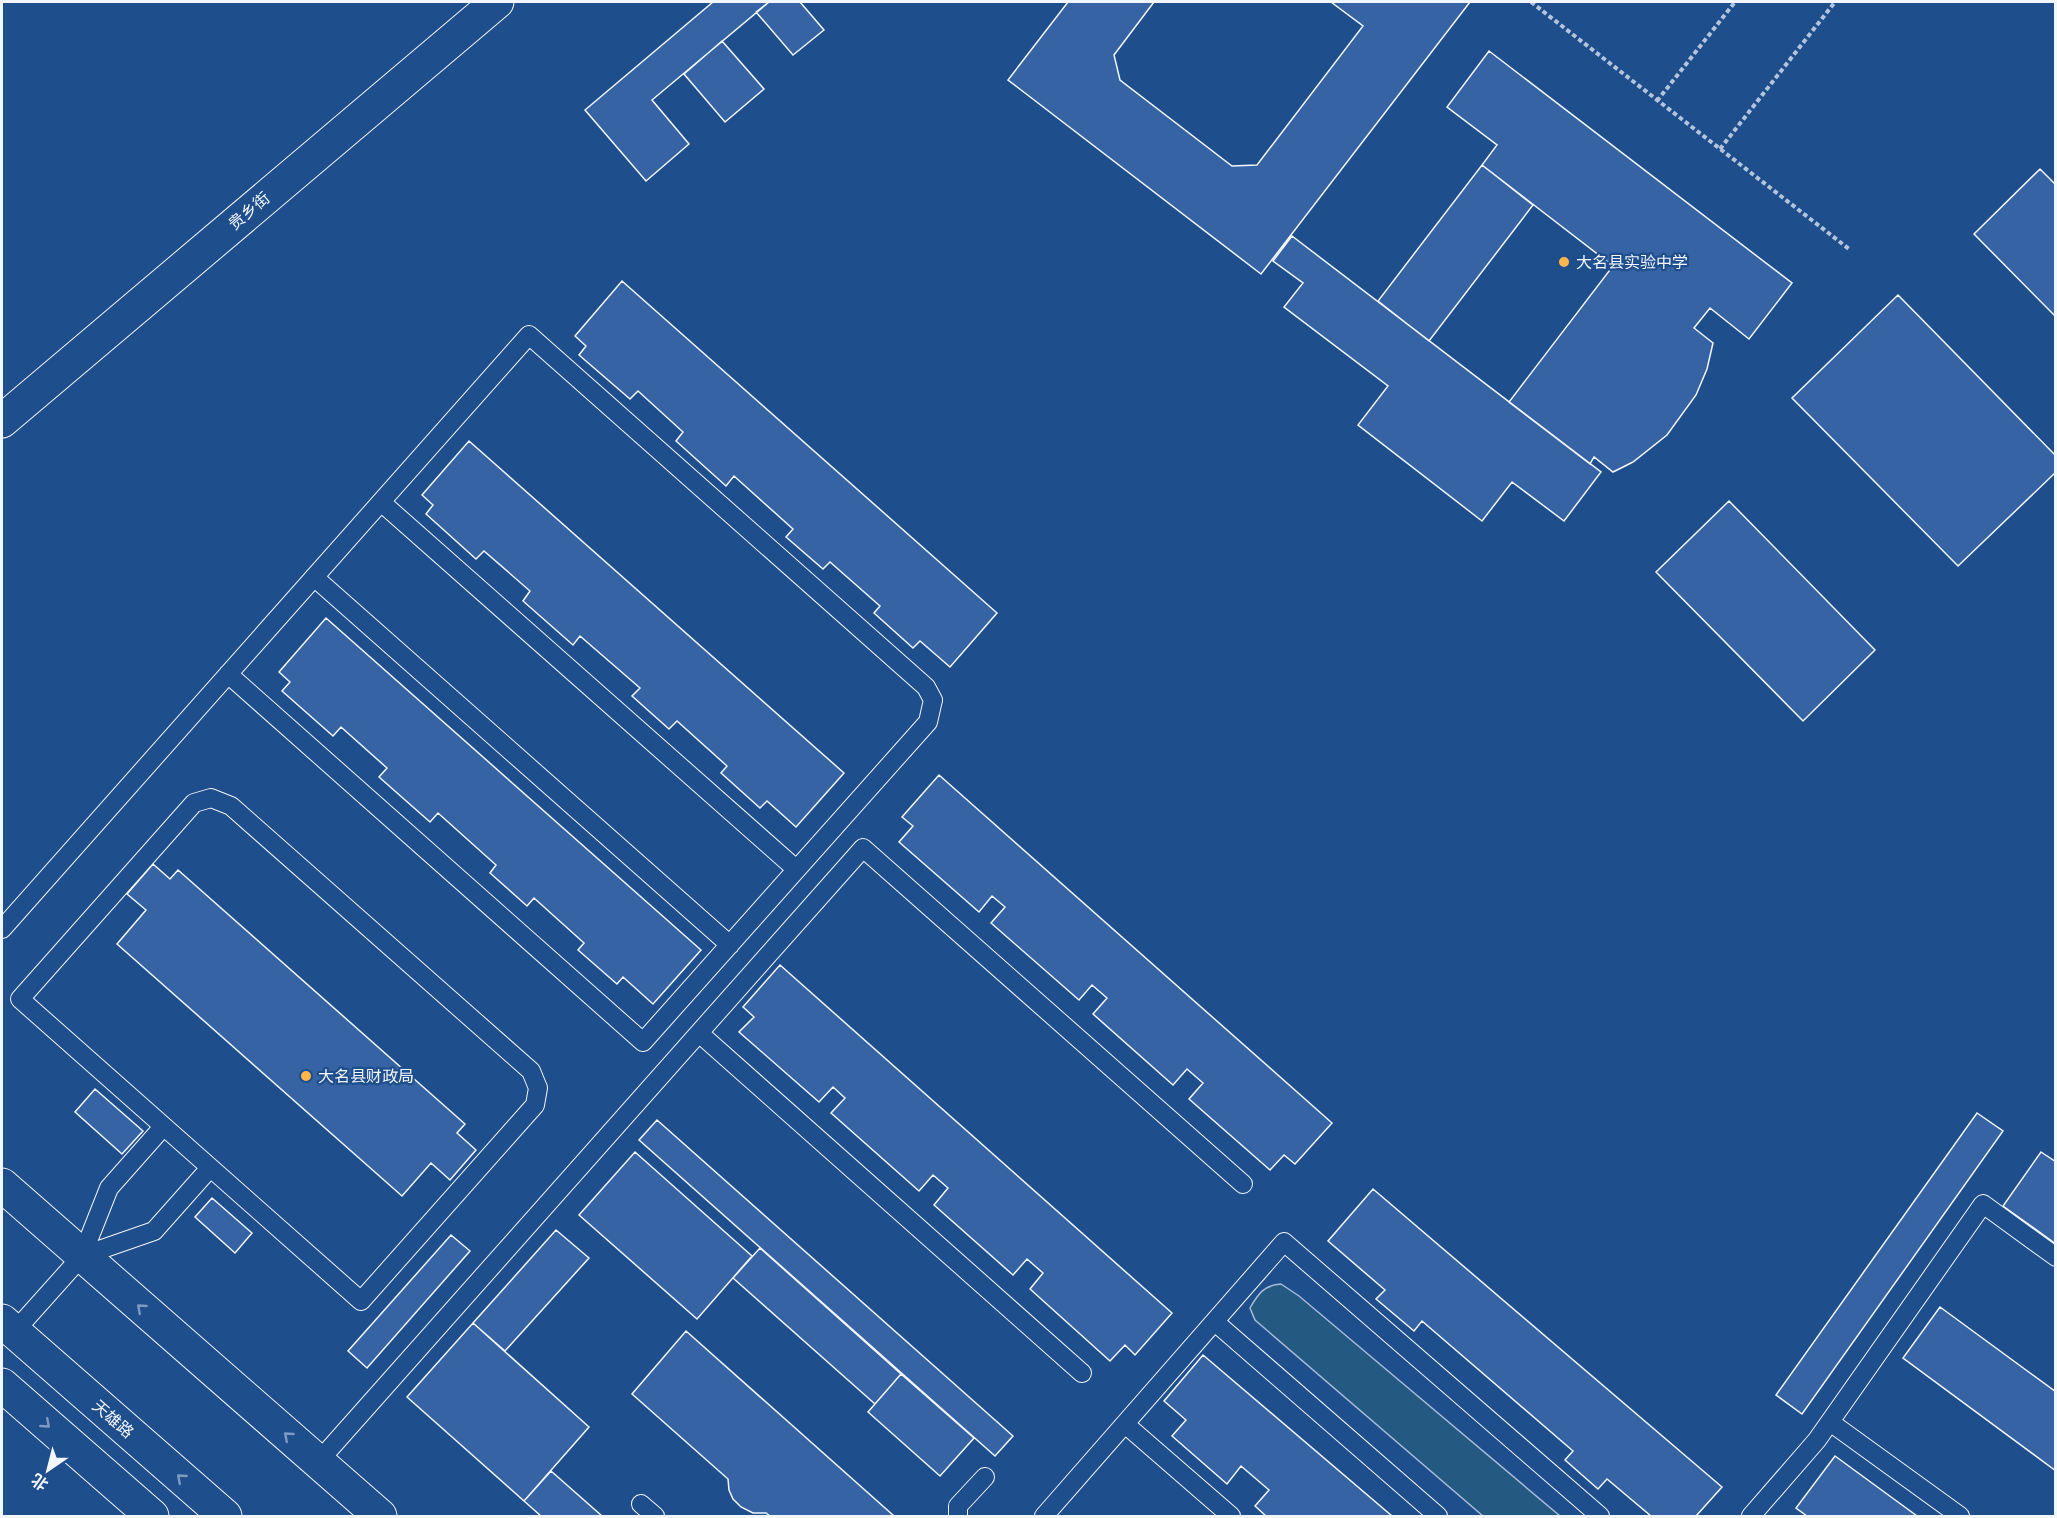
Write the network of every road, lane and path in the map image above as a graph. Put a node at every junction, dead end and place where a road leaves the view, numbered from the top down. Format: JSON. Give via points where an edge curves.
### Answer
{"nodes":[{"id":1,"x":497,"y":2,"type":"edge"},
{"id":2,"x":1531,"y":2,"type":"edge"},
{"id":3,"x":1735,"y":2,"type":"edge"},
{"id":4,"x":1835,"y":2,"type":"edge"},
{"id":5,"x":1657,"y":101,"type":"junction"},
{"id":6,"x":1720,"y":149,"type":"junction"},
{"id":7,"x":1849,"y":249,"type":"dead end"},
{"id":8,"x":2,"y":421,"type":"edge"},
{"id":9,"x":381,"y":502,"type":"junction"},
{"id":10,"x":314,"y":577,"type":"junction"},
{"id":11,"x":228,"y":674,"type":"junction"},
{"id":12,"x":796,"y":869,"type":"junction"},
{"id":13,"x":2,"y":929,"type":"edge"},
{"id":14,"x":730,"y":945,"type":"junction"},
{"id":15,"x":699,"y":1033,"type":"junction"},
{"id":16,"x":163,"y":1127,"type":"junction"},
{"id":17,"x":210,"y":1168,"type":"junction"},
{"id":18,"x":1243,"y":1184,"type":"dead end"},
{"id":19,"x":2,"y":1185,"type":"edge"},
{"id":20,"x":82,"y":1256,"type":"junction"},
{"id":21,"x":2055,"y":1257,"type":"edge"},
{"id":22,"x":1215,"y":1322,"type":"junction"},
{"id":23,"x":8,"y":1326,"type":"edge"},
{"id":24,"x":1082,"y":1373,"type":"dead end"},
{"id":25,"x":2,"y":1385,"type":"edge"},
{"id":26,"x":1830,"y":1422,"type":"junction"},
{"id":27,"x":1125,"y":1424,"type":"junction"},
{"id":28,"x":318,"y":1462,"type":"junction"},
{"id":29,"x":985,"y":1477,"type":"dead end"},
{"id":30,"x":641,"y":1504,"type":"dead end"},
{"id":31,"x":152,"y":1516,"type":"edge"},
{"id":32,"x":225,"y":1516,"type":"edge"},
{"id":33,"x":380,"y":1516,"type":"edge"},
{"id":34,"x":655,"y":1516,"type":"edge"},
{"id":35,"x":958,"y":1516,"type":"edge"},
{"id":36,"x":1044,"y":1516,"type":"edge"},
{"id":37,"x":1231,"y":1516,"type":"edge"},
{"id":38,"x":1438,"y":1516,"type":"edge"},
{"id":39,"x":1600,"y":1516,"type":"edge"},
{"id":40,"x":1751,"y":1516,"type":"edge"},
{"id":41,"x":1960,"y":1516,"type":"edge"}],
"edges":[{"from":1,"to":8,"type":"street","name":"贵乡街"},
{"from":2,"to":5,"type":"path"},
{"from":3,"to":5,"type":"path"},
{"from":4,"to":6,"type":"path"},
{"from":5,"to":6,"type":"path"},
{"from":6,"to":7,"type":"path"},
{"from":9,"to":10,"type":"lane"},
{"from":9,"to":12,"type":"lane"},
{"from":9,"to":12,"type":"lane","via":[[529,335],[909,671],[933,700],[928,722]]},
{"from":10,"to":11,"type":"lane"},
{"from":10,"to":14,"type":"lane"},
{"from":11,"to":13,"type":"lane"},
{"from":11,"to":14,"type":"lane","via":[[643,1042]]},
{"from":12,"to":14,"type":"lane"},
{"from":15,"to":18,"type":"lane","via":[[863,848]]},
{"from":15,"to":24,"type":"lane"},
{"from":15,"to":28,"type":"lane"},
{"from":16,"to":17,"type":"lane"},
{"from":16,"to":17,"type":"lane","via":[[20,999],[194,803],[210,798],[231,806],[531,1071],[538,1088],[535,1105],[361,1301]]},
{"from":16,"to":20,"type":"lane","via":[[109,1188]]},
{"from":17,"to":20,"type":"lane","via":[[154,1231]]},
{"from":19,"to":20,"type":"street"},
{"from":20,"to":23,"type":"lane"},
{"from":28,"to":20,"type":"street","one_way":true},
{"from":21,"to":26,"type":"lane","via":[[1983,1204]]},
{"from":22,"to":27,"type":"lane"},
{"from":22,"to":38,"type":"lane"},
{"from":22,"to":39,"type":"lane","via":[[1284,1242]]},
{"from":32,"to":23,"type":"street","name":"天雄路","one_way":true},
{"from":25,"to":31,"type":"street","one_way":true},
{"from":26,"to":40,"type":"lane"},
{"from":26,"to":41,"type":"lane"},
{"from":27,"to":36,"type":"lane"},
{"from":27,"to":37,"type":"lane"},
{"from":28,"to":33,"type":"street"},
{"from":29,"to":35,"type":"lane","via":[[958,1506]]},
{"from":30,"to":34,"type":"lane"}]}
